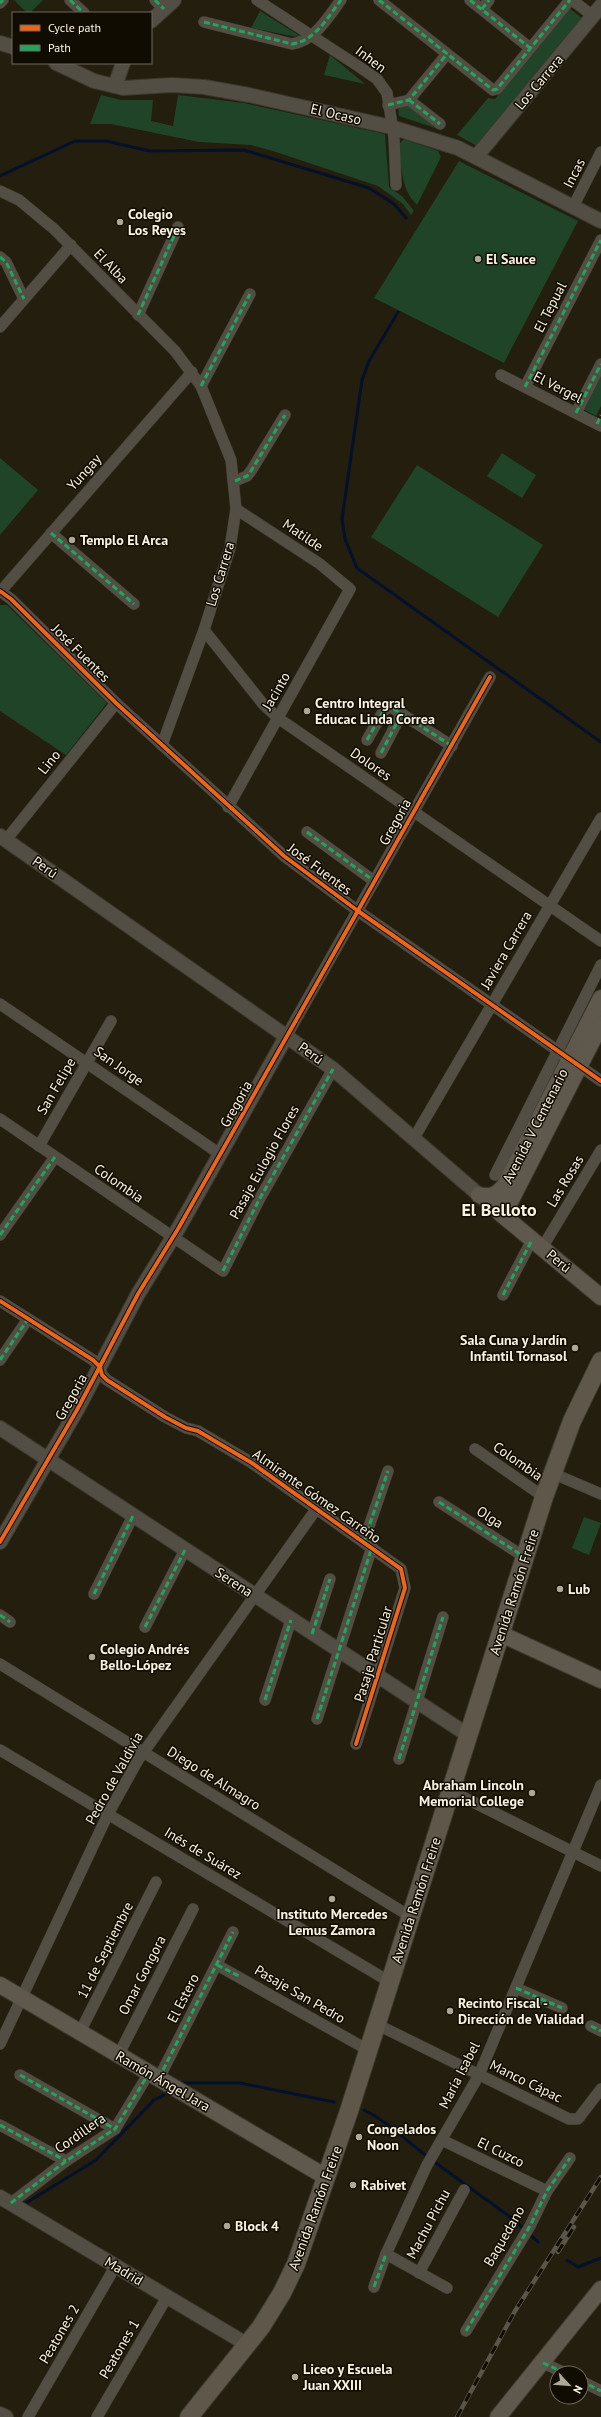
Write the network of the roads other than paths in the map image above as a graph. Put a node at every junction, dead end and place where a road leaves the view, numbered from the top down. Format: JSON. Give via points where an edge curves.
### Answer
{"nodes":[{"id":1,"x":3,"y":0,"type":"edge"},
{"id":2,"x":256,"y":0,"type":"edge"},
{"id":3,"x":341,"y":0,"type":"edge"},
{"id":4,"x":379,"y":0,"type":"edge"},
{"id":5,"x":470,"y":0,"type":"edge"},
{"id":6,"x":489,"y":0,"type":"edge"},
{"id":7,"x":571,"y":0,"type":"edge"},
{"id":8,"x":0,"y":3,"type":"edge"},
{"id":9,"x":164,"y":3,"type":"edge"},
{"id":10,"x":482,"y":9,"type":"junction"},
{"id":11,"x":597,"y":11,"type":"edge"},
{"id":12,"x":152,"y":20,"type":"edge"},
{"id":13,"x":204,"y":22,"type":"dead end"},
{"id":14,"x":312,"y":36,"type":"junction"},
{"id":15,"x":0,"y":43,"type":"edge"},
{"id":16,"x":12,"y":47,"type":"edge"},
{"id":17,"x":530,"y":48,"type":"junction"},
{"id":18,"x":447,"y":54,"type":"junction"},
{"id":19,"x":58,"y":64,"type":"edge"},
{"id":20,"x":123,"y":64,"type":"edge"},
{"id":21,"x":115,"y":86,"type":"junction"},
{"id":22,"x":409,"y":100,"type":"junction"},
{"id":23,"x":388,"y":105,"type":"junction"},
{"id":24,"x":440,"y":124,"type":"dead end"},
{"id":25,"x":391,"y":127,"type":"junction"},
{"id":26,"x":601,"y":152,"type":"edge"},
{"id":27,"x":476,"y":157,"type":"junction"},
{"id":28,"x":396,"y":185,"type":"dead end"},
{"id":29,"x":0,"y":191,"type":"edge"},
{"id":30,"x":573,"y":207,"type":"junction"},
{"id":31,"x":601,"y":221,"type":"edge"},
{"id":32,"x":178,"y":227,"type":"dead end"},
{"id":33,"x":601,"y":240,"type":"edge"},
{"id":34,"x":71,"y":245,"type":"junction"},
{"id":35,"x":0,"y":257,"type":"edge"},
{"id":36,"x":250,"y":294,"type":"dead end"},
{"id":37,"x":24,"y":299,"type":"junction"},
{"id":38,"x":138,"y":315,"type":"junction"},
{"id":39,"x":0,"y":327,"type":"edge"},
{"id":40,"x":601,"y":364,"type":"edge"},
{"id":41,"x":192,"y":372,"type":"junction"},
{"id":42,"x":501,"y":375,"type":"dead end"},
{"id":43,"x":201,"y":386,"type":"junction"},
{"id":44,"x":525,"y":387,"type":"junction"},
{"id":45,"x":576,"y":413,"type":"junction"},
{"id":46,"x":285,"y":415,"type":"dead end"},
{"id":47,"x":600,"y":422,"type":"edge"},
{"id":48,"x":235,"y":481,"type":"junction"},
{"id":49,"x":236,"y":509,"type":"junction"},
{"id":50,"x":50,"y":533,"type":"junction"},
{"id":51,"x":350,"y":589,"type":"joint"},
{"id":52,"x":0,"y":592,"type":"edge"},
{"id":53,"x":134,"y":604,"type":"dead end"},
{"id":54,"x":204,"y":630,"type":"junction"},
{"id":55,"x":490,"y":677,"type":"dead end"},
{"id":56,"x":116,"y":703,"type":"junction"},
{"id":57,"x":402,"y":713,"type":"junction"},
{"id":58,"x":278,"y":718,"type":"junction"},
{"id":59,"x":367,"y":740,"type":"dead end"},
{"id":60,"x":162,"y":745,"type":"junction"},
{"id":61,"x":452,"y":746,"type":"junction"},
{"id":62,"x":380,"y":753,"type":"dead end"},
{"id":63,"x":228,"y":807,"type":"junction"},
{"id":64,"x":413,"y":812,"type":"junction"},
{"id":65,"x":601,"y":818,"type":"edge"},
{"id":66,"x":307,"y":832,"type":"dead end"},
{"id":67,"x":3,"y":838,"type":"edge"},
{"id":68,"x":374,"y":881,"type":"junction"},
{"id":69,"x":550,"y":905,"type":"junction"},
{"id":70,"x":358,"y":911,"type":"junction"},
{"id":71,"x":601,"y":941,"type":"edge"},
{"id":72,"x":601,"y":965,"type":"edge"},
{"id":73,"x":601,"y":998,"type":"edge"},
{"id":74,"x":0,"y":1004,"type":"edge"},
{"id":75,"x":492,"y":1005,"type":"junction"},
{"id":76,"x":111,"y":1021,"type":"dead end"},
{"id":77,"x":601,"y":1024,"type":"edge"},
{"id":78,"x":287,"y":1035,"type":"junction"},
{"id":79,"x":569,"y":1059,"type":"junction"},
{"id":80,"x":88,"y":1062,"type":"junction"},
{"id":81,"x":333,"y":1069,"type":"junction"},
{"id":82,"x":601,"y":1081,"type":"edge"},
{"id":83,"x":0,"y":1119,"type":"edge"},
{"id":84,"x":414,"y":1138,"type":"junction"},
{"id":85,"x":39,"y":1146,"type":"junction"},
{"id":86,"x":601,"y":1150,"type":"edge"},
{"id":87,"x":220,"y":1154,"type":"junction"},
{"id":88,"x":56,"y":1157,"type":"junction"},
{"id":89,"x":500,"y":1180,"type":"junction"},
{"id":90,"x":479,"y":1195,"type":"junction"},
{"id":91,"x":503,"y":1216,"type":"junction"},
{"id":92,"x":0,"y":1236,"type":"edge"},
{"id":93,"x":171,"y":1237,"type":"junction"},
{"id":94,"x":537,"y":1244,"type":"junction"},
{"id":95,"x":223,"y":1271,"type":"joint"},
{"id":96,"x":503,"y":1295,"type":"dead end"},
{"id":97,"x":601,"y":1297,"type":"edge"},
{"id":98,"x":0,"y":1301,"type":"edge"},
{"id":99,"x":28,"y":1319,"type":"junction"},
{"id":100,"x":0,"y":1360,"type":"edge"},
{"id":101,"x":600,"y":1366,"type":"edge"},
{"id":102,"x":100,"y":1367,"type":"junction"},
{"id":103,"x":0,"y":1428,"type":"edge"},
{"id":104,"x":474,"y":1449,"type":"dead end"},
{"id":105,"x":49,"y":1460,"type":"junction"},
{"id":106,"x":388,"y":1471,"type":"dead end"},
{"id":107,"x":552,"y":1473,"type":"junction"},
{"id":108,"x":601,"y":1494,"type":"edge"},
{"id":109,"x":544,"y":1497,"type":"junction"},
{"id":110,"x":439,"y":1502,"type":"dead end"},
{"id":111,"x":317,"y":1508,"type":"junction"},
{"id":112,"x":133,"y":1516,"type":"junction"},
{"id":113,"x":0,"y":1542,"type":"edge"},
{"id":114,"x":368,"y":1544,"type":"junction"},
{"id":115,"x":186,"y":1550,"type":"junction"},
{"id":116,"x":526,"y":1558,"type":"junction"},
{"id":117,"x":401,"y":1569,"type":"joint"},
{"id":118,"x":330,"y":1580,"type":"dead end"},
{"id":119,"x":94,"y":1594,"type":"dead end"},
{"id":120,"x":256,"y":1596,"type":"junction"},
{"id":121,"x":0,"y":1615,"type":"edge"},
{"id":122,"x":444,"y":1617,"type":"dead end"},
{"id":123,"x":291,"y":1620,"type":"junction"},
{"id":124,"x":10,"y":1622,"type":"dead end"},
{"id":125,"x":145,"y":1628,"type":"dead end"},
{"id":126,"x":312,"y":1634,"type":"junction"},
{"id":127,"x":501,"y":1634,"type":"junction"},
{"id":128,"x":337,"y":1650,"type":"junction"},
{"id":129,"x":0,"y":1664,"type":"edge"},
{"id":130,"x":378,"y":1677,"type":"junction"},
{"id":131,"x":601,"y":1680,"type":"edge"},
{"id":132,"x":265,"y":1700,"type":"dead end"},
{"id":133,"x":417,"y":1703,"type":"junction"},
{"id":134,"x":317,"y":1719,"type":"dead end"},
{"id":135,"x":468,"y":1735,"type":"junction"},
{"id":136,"x":356,"y":1744,"type":"dead end"},
{"id":137,"x":0,"y":1750,"type":"edge"},
{"id":138,"x":144,"y":1752,"type":"junction"},
{"id":139,"x":399,"y":1759,"type":"dead end"},
{"id":140,"x":601,"y":1784,"type":"edge"},
{"id":141,"x":451,"y":1791,"type":"junction"},
{"id":142,"x":108,"y":1814,"type":"junction"},
{"id":143,"x":573,"y":1851,"type":"junction"},
{"id":144,"x":601,"y":1866,"type":"edge"},
{"id":145,"x":156,"y":1882,"type":"dead end"},
{"id":146,"x":193,"y":1909,"type":"dead end"},
{"id":147,"x":412,"y":1917,"type":"junction"},
{"id":148,"x":234,"y":1932,"type":"dead end"},
{"id":149,"x":217,"y":1965,"type":"junction"},
{"id":150,"x":390,"y":1982,"type":"junction"},
{"id":151,"x":0,"y":1985,"type":"edge"},
{"id":152,"x":516,"y":1988,"type":"junction"},
{"id":153,"x":22,"y":1998,"type":"junction"},
{"id":154,"x":562,"y":2008,"type":"dead end"},
{"id":155,"x":376,"y":2024,"type":"junction"},
{"id":156,"x":80,"y":2032,"type":"junction"},
{"id":157,"x":0,"y":2044,"type":"edge"},
{"id":158,"x":368,"y":2050,"type":"junction"},
{"id":159,"x":119,"y":2054,"type":"junction"},
{"id":160,"x":20,"y":2075,"type":"dead end"},
{"id":161,"x":154,"y":2075,"type":"junction"},
{"id":162,"x":479,"y":2075,"type":"junction"},
{"id":163,"x":601,"y":2089,"type":"edge"},
{"id":164,"x":0,"y":2125,"type":"edge"},
{"id":165,"x":115,"y":2129,"type":"junction"},
{"id":166,"x":442,"y":2140,"type":"junction"},
{"id":167,"x":570,"y":2158,"type":"dead end"},
{"id":168,"x":66,"y":2161,"type":"junction"},
{"id":169,"x":326,"y":2177,"type":"junction"},
{"id":170,"x":464,"y":2190,"type":"dead end"},
{"id":171,"x":547,"y":2190,"type":"junction"},
{"id":172,"x":5,"y":2200,"type":"edge"},
{"id":173,"x":386,"y":2254,"type":"junction"},
{"id":174,"x":115,"y":2267,"type":"junction"},
{"id":175,"x":419,"y":2273,"type":"junction"},
{"id":176,"x":374,"y":2288,"type":"dead end"},
{"id":177,"x":447,"y":2288,"type":"dead end"},
{"id":178,"x":600,"y":2291,"type":"edge"},
{"id":179,"x":168,"y":2297,"type":"junction"},
{"id":180,"x":466,"y":2331,"type":"dead end"},
{"id":181,"x":248,"y":2345,"type":"junction"},
{"id":182,"x":544,"y":2363,"type":"junction"},
{"id":183,"x":549,"y":2365,"type":"edge"},
{"id":184,"x":589,"y":2385,"type":"edge"},
{"id":185,"x":601,"y":2391,"type":"edge"},
{"id":186,"x":0,"y":2414,"type":"edge"},
{"id":187,"x":6,"y":2417,"type":"edge"},
{"id":188,"x":28,"y":2417,"type":"edge"},
{"id":189,"x":97,"y":2417,"type":"edge"},
{"id":190,"x":189,"y":2417,"type":"edge"},
{"id":191,"x":498,"y":2417,"type":"edge"}],
"edges":[{"from":1,"to":8,"type":"street"},
{"from":2,"to":14,"type":"street","name":"Inhen"},
{"from":3,"to":14,"type":"street"},
{"from":4,"to":18,"type":"street"},
{"from":5,"to":10,"type":"street"},
{"from":6,"to":10,"type":"street"},
{"from":7,"to":11,"type":"street"},
{"from":7,"to":17,"type":"street"},
{"from":9,"to":12,"type":"street"},
{"from":10,"to":17,"type":"street"},
{"from":11,"to":27,"type":"street","name":"Los Carrera"},
{"from":13,"to":14,"type":"street","via":[[292,44],[300,43]]},
{"from":14,"to":23,"type":"street","name":"Inhen","via":[[377,79],[387,93]]},
{"from":15,"to":16,"type":"street"},
{"from":17,"to":18,"type":"street","via":[[497,89],[493,90]]},
{"from":18,"to":22,"type":"street"},
{"from":19,"to":21,"type":"street","name":"El Ocaso","via":[[94,81]]},
{"from":20,"to":21,"type":"street"},
{"from":21,"to":25,"type":"street","name":"El Ocaso","via":[[204,87]]},
{"from":22,"to":23,"type":"street"},
{"from":22,"to":24,"type":"street"},
{"from":23,"to":25,"type":"street","name":"Inhen"},
{"from":25,"to":27,"type":"street","name":"El Ocaso"},
{"from":25,"to":28,"type":"street","name":"Inhen","via":[[394,137]]},
{"from":26,"to":30,"type":"street","name":"Incas"},
{"from":27,"to":30,"type":"street","name":"El Ocaso"},
{"from":29,"to":34,"type":"street","name":"El Alba","via":[[19,200]]},
{"from":30,"to":31,"type":"street","name":"El Ocaso"},
{"from":32,"to":38,"type":"street"},
{"from":33,"to":44,"type":"street","name":"El Tepual"},
{"from":34,"to":37,"type":"street"},
{"from":34,"to":38,"type":"street","name":"El Alba"},
{"from":35,"to":37,"type":"street","via":[[6,262]]},
{"from":36,"to":43,"type":"street"},
{"from":37,"to":39,"type":"street"},
{"from":38,"to":41,"type":"street","name":"El Alba"},
{"from":40,"to":45,"type":"street"},
{"from":41,"to":43,"type":"street"},
{"from":41,"to":50,"type":"street","name":"Yungay"},
{"from":42,"to":44,"type":"street","name":"El Vergel"},
{"from":43,"to":48,"type":"street","via":[[226,446]]},
{"from":44,"to":45,"type":"street","name":"El Vergel"},
{"from":45,"to":47,"type":"street","name":"El Vergel"},
{"from":46,"to":48,"type":"street","via":[[247,476]]},
{"from":48,"to":49,"type":"street","name":"Los Carrera"},
{"from":49,"to":51,"type":"street","name":"Matilde","via":[[320,564]]},
{"from":49,"to":54,"type":"street","name":"Los Carrera","via":[[230,548]]},
{"from":50,"to":52,"type":"street","name":"Yungay"},
{"from":50,"to":53,"type":"street"},
{"from":51,"to":58,"type":"street","name":"Jacinto"},
{"from":52,"to":56,"type":"street","name":"José Fuentes"},
{"from":54,"to":58,"type":"street","name":"Dolores","via":[[263,704]]},
{"from":54,"to":60,"type":"street","name":"Los Carrera"},
{"from":55,"to":61,"type":"street","name":"Gregoria"},
{"from":56,"to":60,"type":"street","name":"José Fuentes"},
{"from":56,"to":67,"type":"street","name":"Lino"},
{"from":57,"to":59,"type":"street","via":[[391,707],[384,710]]},
{"from":57,"to":61,"type":"street"},
{"from":57,"to":62,"type":"street"},
{"from":58,"to":63,"type":"street","name":"Jacinto"},
{"from":58,"to":64,"type":"street","name":"Dolores"},
{"from":60,"to":63,"type":"street","name":"José Fuentes"},
{"from":61,"to":64,"type":"street","name":"Gregoria"},
{"from":63,"to":70,"type":"street","name":"José Fuentes","via":[[284,856]]},
{"from":64,"to":68,"type":"street","name":"Gregoria"},
{"from":64,"to":69,"type":"street","name":"Dolores"},
{"from":65,"to":69,"type":"street","name":"Javiera Carrera"},
{"from":66,"to":68,"type":"street"},
{"from":67,"to":78,"type":"street","name":"Perú"},
{"from":68,"to":70,"type":"street","name":"Gregoria"},
{"from":69,"to":71,"type":"street","name":"Dolores"},
{"from":69,"to":75,"type":"street","name":"Javiera Carrera"},
{"from":70,"to":75,"type":"street","name":"José Fuentes"},
{"from":70,"to":78,"type":"street","name":"Gregoria"},
{"from":72,"to":79,"type":"street"},
{"from":73,"to":79,"type":"main road","name":"Avenida V Centenario"},
{"from":74,"to":80,"type":"street","name":"San Jorge"},
{"from":75,"to":79,"type":"street","name":"José Fuentes"},
{"from":75,"to":84,"type":"street","name":"Javiera Carrera"},
{"from":76,"to":80,"type":"street","name":"San Felipe"},
{"from":77,"to":79,"type":"main road","name":"Avenida V Centenario"},
{"from":78,"to":81,"type":"street","name":"Perú"},
{"from":78,"to":87,"type":"street","name":"Gregoria"},
{"from":79,"to":82,"type":"street","name":"José Fuentes"},
{"from":79,"to":89,"type":"main road","name":"Avenida V Centenario"},
{"from":79,"to":91,"type":"main road","name":"Avenida V Centenario"},
{"from":80,"to":85,"type":"street","name":"San Felipe"},
{"from":80,"to":87,"type":"street","name":"San Jorge"},
{"from":81,"to":84,"type":"street","name":"Perú"},
{"from":81,"to":95,"type":"street","name":"Pasaje Eulogio Flores","via":[[259,1200]]},
{"from":83,"to":85,"type":"street","name":"Colombia"},
{"from":84,"to":90,"type":"street","name":"Perú"},
{"from":85,"to":88,"type":"street","name":"Colombia"},
{"from":86,"to":94,"type":"street","name":"Las Rosas"},
{"from":87,"to":93,"type":"street","name":"Gregoria"},
{"from":88,"to":92,"type":"street"},
{"from":88,"to":93,"type":"street","name":"Colombia"},
{"from":89,"to":90,"type":"main road","via":[[494,1195]]},
{"from":89,"to":91,"type":"main road","name":"Avenida V Centenario"},
{"from":90,"to":91,"type":"street","name":"Perú"},
{"from":91,"to":94,"type":"main road","name":"Perú"},
{"from":93,"to":95,"type":"street","name":"Colombia"},
{"from":93,"to":102,"type":"street","name":"Gregoria"},
{"from":94,"to":96,"type":"street","name":"Las Rosas"},
{"from":94,"to":97,"type":"main road","name":"Perú"},
{"from":98,"to":99,"type":"street","name":"Almirante Gómez Carreño"},
{"from":99,"to":100,"type":"street"},
{"from":99,"to":102,"type":"street","name":"Almirante Gómez Carreño"},
{"from":101,"to":107,"type":"main road","name":"Avenida Ramón Freire","via":[[572,1421]]},
{"from":102,"to":105,"type":"street","name":"Gregoria"},
{"from":102,"to":111,"type":"street","name":"Almirante Gómez Carreño","via":[[102,1376],[108,1380],[165,1416],[186,1428],[198,1431],[252,1463]]},
{"from":103,"to":105,"type":"street","name":"Serena"},
{"from":104,"to":109,"type":"street","name":"Colombia"},
{"from":105,"to":112,"type":"street","name":"Serena"},
{"from":105,"to":113,"type":"street","name":"Gregoria"},
{"from":106,"to":114,"type":"street"},
{"from":107,"to":108,"type":"street"},
{"from":107,"to":109,"type":"main road","name":"Avenida Ramón Freire"},
{"from":109,"to":116,"type":"main road","name":"Avenida Ramón Freire"},
{"from":110,"to":116,"type":"street","name":"Olga"},
{"from":111,"to":114,"type":"street","name":"Almirante Gómez Carreño"},
{"from":111,"to":120,"type":"street","name":"Pedro de Valdivia"},
{"from":112,"to":115,"type":"street","name":"Serena"},
{"from":112,"to":119,"type":"street"},
{"from":114,"to":117,"type":"street","name":"Almirante Gómez Carreño"},
{"from":114,"to":128,"type":"street"},
{"from":115,"to":120,"type":"street","name":"Serena"},
{"from":115,"to":125,"type":"street"},
{"from":116,"to":127,"type":"main road","name":"Avenida Ramón Freire"},
{"from":117,"to":130,"type":"street","name":"Pasaje Particular","via":[[405,1588]]},
{"from":118,"to":126,"type":"street"},
{"from":120,"to":123,"type":"street","name":"Serena"},
{"from":120,"to":138,"type":"street","name":"Pedro de Valdivia"},
{"from":121,"to":124,"type":"street"},
{"from":122,"to":133,"type":"street"},
{"from":123,"to":126,"type":"street","name":"Serena"},
{"from":123,"to":132,"type":"street"},
{"from":126,"to":128,"type":"street","name":"Serena"},
{"from":127,"to":131,"type":"main road"},
{"from":127,"to":135,"type":"main road","name":"Avenida Ramón Freire"},
{"from":128,"to":130,"type":"street","name":"Serena"},
{"from":128,"to":134,"type":"street"},
{"from":129,"to":138,"type":"street","name":"Diego de Almagro"},
{"from":130,"to":133,"type":"street","name":"Serena"},
{"from":130,"to":136,"type":"street","name":"Pasaje Particular"},
{"from":133,"to":135,"type":"street","name":"Serena"},
{"from":133,"to":139,"type":"street"},
{"from":135,"to":141,"type":"main road","name":"Avenida Ramón Freire"},
{"from":137,"to":142,"type":"street","name":"Inés de Suárez"},
{"from":138,"to":142,"type":"street","name":"Pedro de Valdivia"},
{"from":138,"to":147,"type":"street","name":"Diego de Almagro"},
{"from":140,"to":143,"type":"street","name":"María Isabel"},
{"from":141,"to":143,"type":"street"},
{"from":141,"to":147,"type":"main road","name":"Avenida Ramón Freire"},
{"from":142,"to":150,"type":"street","name":"Inés de Suárez"},
{"from":142,"to":153,"type":"street","name":"Pedro de Valdivia"},
{"from":143,"to":144,"type":"street"},
{"from":143,"to":152,"type":"street","name":"María Isabel"},
{"from":145,"to":156,"type":"street","name":"11 de Septiembre"},
{"from":146,"to":159,"type":"street","name":"Omar Gongora"},
{"from":147,"to":150,"type":"main road","name":"Avenida Ramón Freire"},
{"from":148,"to":149,"type":"street","name":"El Estero"},
{"from":149,"to":158,"type":"street","name":"Pasaje San Pedro"},
{"from":149,"to":161,"type":"street","name":"El Estero"},
{"from":150,"to":155,"type":"main road","name":"Avenida Ramón Freire"},
{"from":151,"to":153,"type":"main road","name":"Ramón Ángel Jara"},
{"from":152,"to":154,"type":"street"},
{"from":152,"to":162,"type":"street","name":"María Isabel"},
{"from":153,"to":156,"type":"main road","name":"Ramón Ángel Jara"},
{"from":153,"to":157,"type":"street","name":"Pedro de Valdivia"},
{"from":155,"to":158,"type":"main road","name":"Avenida Ramón Freire"},
{"from":155,"to":162,"type":"street","name":"Manco Cápac"},
{"from":156,"to":159,"type":"main road","name":"Ramón Ángel Jara"},
{"from":158,"to":169,"type":"main road","name":"Avenida Ramón Freire"},
{"from":159,"to":161,"type":"main road","name":"Ramón Ángel Jara"},
{"from":160,"to":165,"type":"street"},
{"from":161,"to":165,"type":"street","name":"Cordillera"},
{"from":161,"to":169,"type":"main road","name":"Ramón Ángel Jara"},
{"from":162,"to":163,"type":"street","name":"Manco Cápac","via":[[569,2119],[578,2119]]},
{"from":162,"to":166,"type":"street","name":"María Isabel"},
{"from":164,"to":168,"type":"street"},
{"from":165,"to":168,"type":"street","name":"Cordillera"},
{"from":166,"to":171,"type":"street","name":"El Cuzco"},
{"from":166,"to":173,"type":"street","name":"María Isabel","via":[[427,2165]]},
{"from":167,"to":171,"type":"street","name":"Baquedano"},
{"from":168,"to":172,"type":"street","name":"Cordillera"},
{"from":169,"to":181,"type":"main road","name":"Avenida Ramón Freire","via":[[288,2280]]},
{"from":170,"to":175,"type":"street","name":"Machu Pichu"},
{"from":171,"to":180,"type":"street","name":"Baquedano","via":[[530,2226]]},
{"from":172,"to":174,"type":"street","name":"Madrid"},
{"from":173,"to":175,"type":"street"},
{"from":173,"to":176,"type":"street","name":"María Isabel"},
{"from":174,"to":179,"type":"street","name":"Madrid"},
{"from":174,"to":188,"type":"street","name":"Peatones 2"},
{"from":175,"to":177,"type":"street"},
{"from":178,"to":182,"type":"main road"},
{"from":179,"to":181,"type":"street","name":"Madrid"},
{"from":179,"to":189,"type":"street","name":"Peatones 1"},
{"from":181,"to":190,"type":"main road","name":"Avenida Ramón Freire"},
{"from":182,"to":183,"type":"street"},
{"from":182,"to":191,"type":"main road"},
{"from":184,"to":185,"type":"street"},
{"from":186,"to":187,"type":"street"}]}
